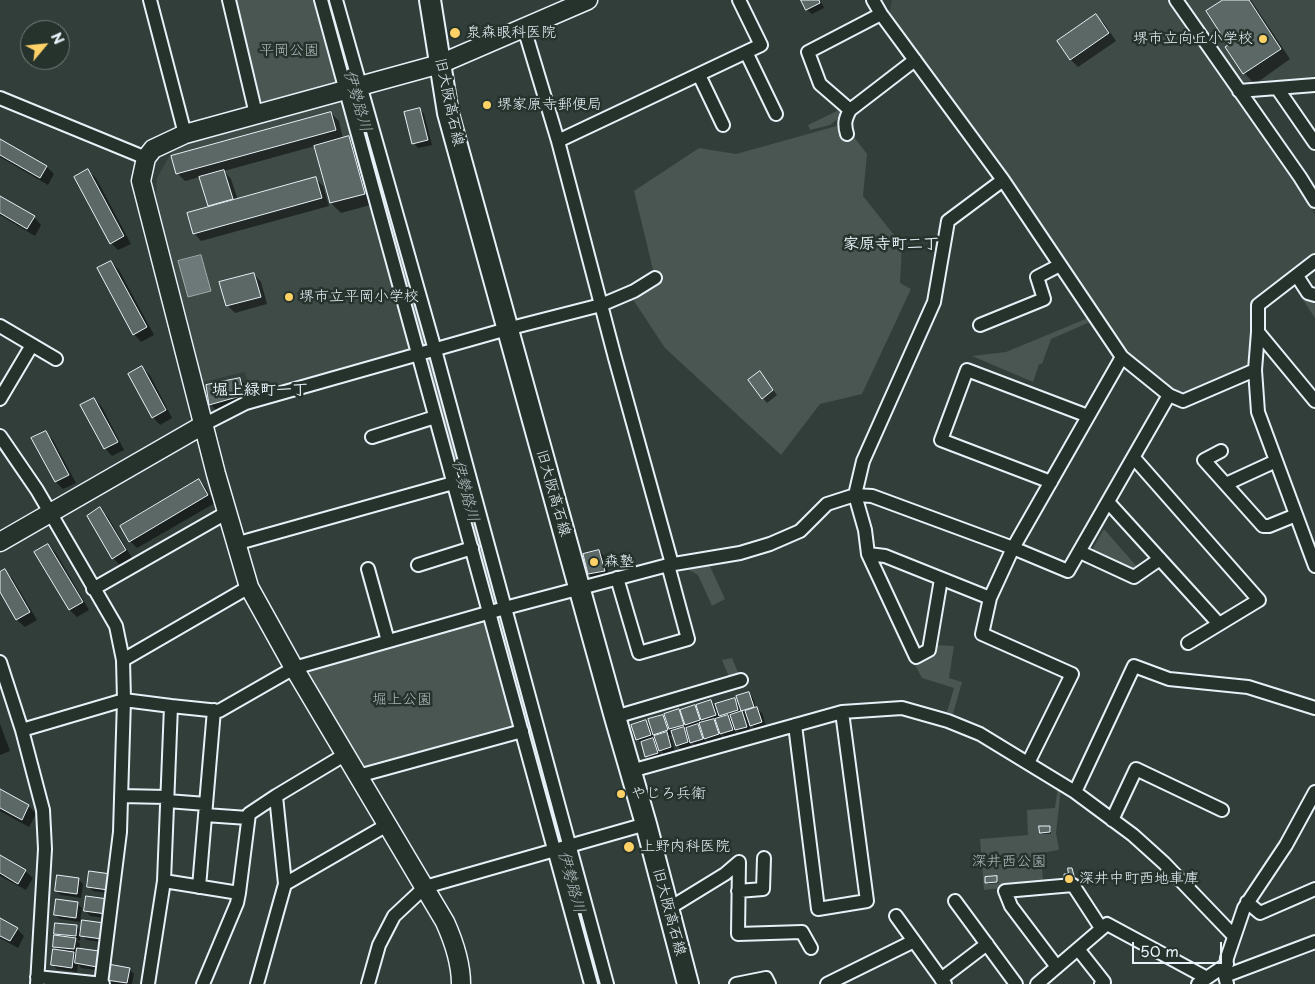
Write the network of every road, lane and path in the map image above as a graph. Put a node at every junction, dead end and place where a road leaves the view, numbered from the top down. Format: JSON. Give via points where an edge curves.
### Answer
{"nodes":[{"id":1,"x":150,"y":0,"type":"edge"},
{"id":2,"x":229,"y":0,"type":"edge"},
{"id":3,"x":320,"y":0,"type":"edge"},
{"id":4,"x":336,"y":0,"type":"edge"},
{"id":5,"x":430,"y":0,"type":"edge"},
{"id":6,"x":588,"y":0,"type":"edge"},
{"id":7,"x":739,"y":0,"type":"edge"},
{"id":8,"x":1176,"y":0,"type":"edge"},
{"id":9,"x":878,"y":5,"type":"edge"},
{"id":10,"x":524,"y":28,"type":"junction"},
{"id":11,"x":746,"y":52,"type":"junction"},
{"id":12,"x":915,"y":60,"type":"junction"},
{"id":13,"x":440,"y":64,"type":"junction"},
{"id":14,"x":699,"y":75,"type":"junction"},
{"id":15,"x":1315,"y":85,"type":"edge"},
{"id":16,"x":353,"y":87,"type":"junction"},
{"id":17,"x":1277,"y":88,"type":"junction"},
{"id":18,"x":1239,"y":91,"type":"junction"},
{"id":19,"x":0,"y":98,"type":"edge"},
{"id":20,"x":850,"y":110,"type":"junction"},
{"id":21,"x":256,"y":114,"type":"junction"},
{"id":22,"x":776,"y":114,"type":"dead end"},
{"id":23,"x":723,"y":125,"type":"dead end"},
{"id":24,"x":185,"y":134,"type":"junction"},
{"id":25,"x":847,"y":134,"type":"dead end"},
{"id":26,"x":558,"y":140,"type":"junction"},
{"id":27,"x":1315,"y":143,"type":"edge"},
{"id":28,"x":146,"y":158,"type":"junction"},
{"id":29,"x":1003,"y":180,"type":"junction"},
{"id":30,"x":1315,"y":201,"type":"edge"},
{"id":31,"x":1315,"y":261,"type":"edge"},
{"id":32,"x":1060,"y":265,"type":"junction"},
{"id":33,"x":1297,"y":276,"type":"junction"},
{"id":34,"x":655,"y":278,"type":"dead end"},
{"id":35,"x":1315,"y":295,"type":"edge"},
{"id":36,"x":601,"y":305,"type":"junction"},
{"id":37,"x":980,"y":325,"type":"dead end"},
{"id":38,"x":0,"y":326,"type":"edge"},
{"id":39,"x":507,"y":329,"type":"junction"},
{"id":40,"x":1258,"y":332,"type":"junction"},
{"id":41,"x":32,"y":345,"type":"junction"},
{"id":42,"x":427,"y":353,"type":"junction"},
{"id":43,"x":1122,"y":357,"type":"junction"},
{"id":44,"x":56,"y":359,"type":"dead end"},
{"id":45,"x":1255,"y":370,"type":"junction"},
{"id":46,"x":1169,"y":395,"type":"junction"},
{"id":47,"x":0,"y":400,"type":"edge"},
{"id":48,"x":1315,"y":401,"type":"edge"},
{"id":49,"x":1088,"y":416,"type":"junction"},
{"id":50,"x":436,"y":417,"type":"junction"},
{"id":51,"x":203,"y":425,"type":"junction"},
{"id":52,"x":0,"y":436,"type":"edge"},
{"id":53,"x":372,"y":437,"type":"dead end"},
{"id":54,"x":1220,"y":451,"type":"dead end"},
{"id":55,"x":1134,"y":458,"type":"junction"},
{"id":56,"x":1276,"y":461,"type":"junction"},
{"id":57,"x":1051,"y":482,"type":"junction"},
{"id":58,"x":453,"y":483,"type":"junction"},
{"id":59,"x":1226,"y":484,"type":"junction"},
{"id":60,"x":855,"y":495,"type":"junction"},
{"id":61,"x":1108,"y":502,"type":"junction"},
{"id":62,"x":226,"y":512,"type":"junction"},
{"id":63,"x":50,"y":513,"type":"junction"},
{"id":64,"x":1296,"y":516,"type":"junction"},
{"id":65,"x":0,"y":542,"type":"edge"},
{"id":66,"x":235,"y":544,"type":"junction"},
{"id":67,"x":472,"y":548,"type":"junction"},
{"id":68,"x":1012,"y":548,"type":"junction"},
{"id":69,"x":1080,"y":552,"type":"junction"},
{"id":70,"x":868,"y":554,"type":"junction"},
{"id":71,"x":1160,"y":559,"type":"junction"},
{"id":72,"x":418,"y":564,"type":"dead end"},
{"id":73,"x":670,"y":564,"type":"junction"},
{"id":74,"x":1315,"y":566,"type":"edge"},
{"id":75,"x":368,"y":569,"type":"dead end"},
{"id":76,"x":617,"y":578,"type":"junction"},
{"id":77,"x":941,"y":579,"type":"junction"},
{"id":78,"x":249,"y":587,"type":"junction"},
{"id":79,"x":580,"y":588,"type":"junction"},
{"id":80,"x":93,"y":589,"type":"junction"},
{"id":81,"x":990,"y":598,"type":"junction"},
{"id":82,"x":504,"y":608,"type":"junction"},
{"id":83,"x":490,"y":612,"type":"junction"},
{"id":84,"x":1219,"y":624,"type":"junction"},
{"id":85,"x":388,"y":641,"type":"junction"},
{"id":86,"x":1188,"y":643,"type":"dead end"},
{"id":87,"x":123,"y":660,"type":"junction"},
{"id":88,"x":0,"y":662,"type":"edge"},
{"id":89,"x":294,"y":668,"type":"junction"},
{"id":90,"x":741,"y":680,"type":"dead end"},
{"id":91,"x":124,"y":700,"type":"junction"},
{"id":92,"x":170,"y":706,"type":"junction"},
{"id":93,"x":1315,"y":708,"type":"edge"},
{"id":94,"x":214,"y":710,"type":"junction"},
{"id":95,"x":842,"y":712,"type":"junction"},
{"id":96,"x":615,"y":717,"type":"junction"},
{"id":97,"x":795,"y":725,"type":"junction"},
{"id":98,"x":22,"y":730,"type":"junction"},
{"id":99,"x":522,"y":731,"type":"junction"},
{"id":100,"x":346,"y":754,"type":"junction"},
{"id":101,"x":1028,"y":763,"type":"junction"},
{"id":102,"x":631,"y":771,"type":"junction"},
{"id":103,"x":358,"y":776,"type":"junction"},
{"id":104,"x":1075,"y":792,"type":"junction"},
{"id":105,"x":1315,"y":792,"type":"edge"},
{"id":106,"x":121,"y":796,"type":"junction"},
{"id":107,"x":276,"y":796,"type":"junction"},
{"id":108,"x":167,"y":799,"type":"junction"},
{"id":109,"x":205,"y":809,"type":"junction"},
{"id":110,"x":1222,"y":810,"type":"dead end"},
{"id":111,"x":248,"y":818,"type":"junction"},
{"id":112,"x":1112,"y":820,"type":"junction"},
{"id":113,"x":646,"y":824,"type":"junction"},
{"id":114,"x":387,"y":825,"type":"junction"},
{"id":115,"x":562,"y":848,"type":"junction"},
{"id":116,"x":764,"y":858,"type":"dead end"},
{"id":117,"x":164,"y":882,"type":"junction"},
{"id":118,"x":285,"y":884,"type":"junction"},
{"id":119,"x":199,"y":887,"type":"junction"},
{"id":120,"x":425,"y":888,"type":"junction"},
{"id":121,"x":1315,"y":889,"type":"edge"},
{"id":122,"x":738,"y":891,"type":"junction"},
{"id":123,"x":239,"y":893,"type":"junction"},
{"id":124,"x":956,"y":901,"type":"dead end"},
{"id":125,"x":1247,"y":902,"type":"junction"},
{"id":126,"x":668,"y":909,"type":"junction"},
{"id":127,"x":896,"y":916,"type":"dead end"},
{"id":128,"x":1101,"y":928,"type":"junction"},
{"id":129,"x":1234,"y":936,"type":"junction"},
{"id":130,"x":914,"y":941,"type":"junction"},
{"id":131,"x":1315,"y":942,"type":"edge"},
{"id":132,"x":987,"y":944,"type":"junction"},
{"id":133,"x":811,"y":948,"type":"dead end"},
{"id":134,"x":1078,"y":949,"type":"junction"},
{"id":135,"x":1057,"y":967,"type":"junction"},
{"id":136,"x":1226,"y":975,"type":"edge"},
{"id":137,"x":37,"y":980,"type":"edge"},
{"id":138,"x":943,"y":981,"type":"edge"},
{"id":139,"x":1203,"y":981,"type":"edge"},
{"id":140,"x":102,"y":984,"type":"edge"},
{"id":141,"x":148,"y":984,"type":"edge"},
{"id":142,"x":203,"y":984,"type":"edge"},
{"id":143,"x":257,"y":984,"type":"edge"},
{"id":144,"x":368,"y":984,"type":"edge"},
{"id":145,"x":461,"y":984,"type":"edge"},
{"id":146,"x":591,"y":984,"type":"edge"},
{"id":147,"x":607,"y":984,"type":"edge"},
{"id":148,"x":688,"y":984,"type":"edge"},
{"id":149,"x":736,"y":984,"type":"edge"},
{"id":150,"x":769,"y":984,"type":"edge"},
{"id":151,"x":827,"y":984,"type":"edge"},
{"id":152,"x":1016,"y":984,"type":"edge"},
{"id":153,"x":1037,"y":984,"type":"edge"},
{"id":154,"x":1101,"y":984,"type":"edge"}],
"edges":[{"from":1,"to":24,"type":"street"},
{"from":2,"to":21,"type":"street"},
{"from":3,"to":16,"type":"street"},
{"from":4,"to":16,"type":"street"},
{"from":5,"to":13,"type":"main road","name":"旧大阪高石線"},
{"from":6,"to":10,"type":"street"},
{"from":7,"to":11,"type":"street","via":[[761,45]]},
{"from":8,"to":18,"type":"street"},
{"from":9,"to":12,"type":"street"},
{"from":9,"to":20,"type":"street","via":[[808,52],[820,84]]},
{"from":10,"to":13,"type":"street"},
{"from":10,"to":26,"type":"street"},
{"from":11,"to":14,"type":"street"},
{"from":11,"to":22,"type":"street"},
{"from":12,"to":20,"type":"street"},
{"from":12,"to":29,"type":"street"},
{"from":13,"to":16,"type":"street"},
{"from":13,"to":39,"type":"main road","name":"旧大阪高石線","via":[[448,113]]},
{"from":14,"to":23,"type":"street"},
{"from":14,"to":26,"type":"street"},
{"from":15,"to":17,"type":"street"},
{"from":16,"to":21,"type":"street"},
{"from":16,"to":42,"type":"street"},
{"from":17,"to":18,"type":"street"},
{"from":17,"to":27,"type":"street"},
{"from":18,"to":30,"type":"street"},
{"from":19,"to":28,"type":"street"},
{"from":20,"to":25,"type":"street","via":[[844,124]]},
{"from":21,"to":24,"type":"street"},
{"from":24,"to":28,"type":"street","via":[[153,149]]},
{"from":26,"to":36,"type":"street"},
{"from":28,"to":51,"type":"street","via":[[141,181]]},
{"from":29,"to":32,"type":"street"},
{"from":29,"to":60,"type":"street","via":[[948,221],[934,302],[863,461]]},
{"from":31,"to":33,"type":"street"},
{"from":32,"to":37,"type":"street","via":[[1037,277],[1044,299]]},
{"from":32,"to":43,"type":"street"},
{"from":33,"to":35,"type":"street","via":[[1308,293]]},
{"from":33,"to":40,"type":"street","via":[[1258,306]]},
{"from":34,"to":36,"type":"street"},
{"from":36,"to":39,"type":"street"},
{"from":36,"to":73,"type":"street"},
{"from":38,"to":41,"type":"street"},
{"from":39,"to":42,"type":"street"},
{"from":39,"to":79,"type":"main road","name":"旧大阪高石線"},
{"from":40,"to":45,"type":"street"},
{"from":40,"to":48,"type":"street"},
{"from":41,"to":44,"type":"street"},
{"from":41,"to":47,"type":"street"},
{"from":42,"to":50,"type":"street"},
{"from":42,"to":51,"type":"street","via":[[246,403]]},
{"from":42,"to":82,"type":"street"},
{"from":43,"to":46,"type":"street"},
{"from":43,"to":49,"type":"street"},
{"from":45,"to":46,"type":"street","via":[[1183,401]]},
{"from":45,"to":56,"type":"street","via":[[1258,412]]},
{"from":46,"to":55,"type":"street"},
{"from":49,"to":57,"type":"street"},
{"from":49,"to":57,"type":"street","via":[[967,370],[941,440]]},
{"from":50,"to":53,"type":"street"},
{"from":50,"to":58,"type":"street"},
{"from":51,"to":62,"type":"street"},
{"from":51,"to":63,"type":"street"},
{"from":52,"to":63,"type":"street"},
{"from":54,"to":59,"type":"street","via":[[1204,460]]},
{"from":55,"to":61,"type":"street"},
{"from":55,"to":84,"type":"street","via":[[1259,600]]},
{"from":56,"to":59,"type":"street"},
{"from":56,"to":64,"type":"street"},
{"from":57,"to":68,"type":"street"},
{"from":58,"to":66,"type":"street"},
{"from":58,"to":67,"type":"street"},
{"from":59,"to":64,"type":"street","via":[[1263,526]]},
{"from":60,"to":68,"type":"street","via":[[872,496]]},
{"from":60,"to":70,"type":"street"},
{"from":60,"to":73,"type":"street","via":[[827,504],[800,531],[770,544],[740,553]]},
{"from":61,"to":69,"type":"street"},
{"from":61,"to":71,"type":"street"},
{"from":62,"to":66,"type":"street"},
{"from":62,"to":80,"type":"street"},
{"from":63,"to":65,"type":"street"},
{"from":63,"to":80,"type":"street"},
{"from":64,"to":74,"type":"street"},
{"from":66,"to":78,"type":"street"},
{"from":67,"to":72,"type":"street"},
{"from":67,"to":83,"type":"street"},
{"from":68,"to":69,"type":"street","via":[[1068,572]]},
{"from":68,"to":81,"type":"street"},
{"from":69,"to":71,"type":"street","via":[[1134,577]]},
{"from":70,"to":77,"type":"street","via":[[885,556]]},
{"from":70,"to":77,"type":"street","via":[[916,656],[929,650]]},
{"from":71,"to":84,"type":"street"},
{"from":73,"to":76,"type":"street"},
{"from":73,"to":76,"type":"street","via":[[688,640],[639,653]]},
{"from":75,"to":85,"type":"street"},
{"from":76,"to":79,"type":"street"},
{"from":77,"to":81,"type":"street"},
{"from":78,"to":87,"type":"street"},
{"from":78,"to":89,"type":"street"},
{"from":79,"to":82,"type":"street"},
{"from":79,"to":96,"type":"main road","name":"旧大阪高石線"},
{"from":80,"to":87,"type":"street","via":[[116,626]]},
{"from":81,"to":101,"type":"street","via":[[982,634],[1072,674]]},
{"from":82,"to":83,"type":"street"},
{"from":82,"to":115,"type":"street"},
{"from":83,"to":85,"type":"street"},
{"from":83,"to":99,"type":"street"},
{"from":84,"to":86,"type":"street"},
{"from":85,"to":89,"type":"street"},
{"from":87,"to":91,"type":"street"},
{"from":88,"to":98,"type":"street"},
{"from":89,"to":94,"type":"street","via":[[220,711]]},
{"from":89,"to":100,"type":"street"},
{"from":90,"to":96,"type":"street"},
{"from":91,"to":92,"type":"street"},
{"from":91,"to":98,"type":"street"},
{"from":91,"to":106,"type":"street"},
{"from":92,"to":94,"type":"street"},
{"from":92,"to":108,"type":"street"},
{"from":93,"to":104,"type":"street","via":[[1248,688],[1169,680],[1134,666]]},
{"from":94,"to":109,"type":"street"},
{"from":95,"to":97,"type":"street"},
{"from":95,"to":97,"type":"street","via":[[867,902],[818,909]]},
{"from":95,"to":101,"type":"street","via":[[902,708],[948,720],[980,734]]},
{"from":96,"to":102,"type":"main road","name":"旧大阪高石線"},
{"from":97,"to":102,"type":"street"},
{"from":98,"to":137,"type":"street","via":[[43,810],[45,849]]},
{"from":99,"to":103,"type":"street"},
{"from":99,"to":115,"type":"street"},
{"from":100,"to":103,"type":"street"},
{"from":100,"to":107,"type":"street"},
{"from":101,"to":104,"type":"street"},
{"from":102,"to":113,"type":"main road","name":"旧大阪高石線"},
{"from":103,"to":114,"type":"street"},
{"from":104,"to":112,"type":"street"},
{"from":105,"to":125,"type":"street","via":[[1286,846]]},
{"from":106,"to":108,"type":"street"},
{"from":106,"to":140,"type":"street","via":[[120,832]]},
{"from":107,"to":111,"type":"street","via":[[249,814]]},
{"from":107,"to":118,"type":"street"},
{"from":108,"to":109,"type":"street"},
{"from":108,"to":117,"type":"street"},
{"from":109,"to":111,"type":"street"},
{"from":109,"to":119,"type":"street"},
{"from":110,"to":112,"type":"street","via":[[1136,769]]},
{"from":111,"to":123,"type":"street"},
{"from":112,"to":129,"type":"street","via":[[1164,862]]},
{"from":113,"to":115,"type":"street"},
{"from":113,"to":126,"type":"main road","name":"旧大阪高石線"},
{"from":114,"to":118,"type":"street"},
{"from":114,"to":120,"type":"street"},
{"from":115,"to":120,"type":"street"},
{"from":115,"to":146,"type":"street"},
{"from":115,"to":147,"type":"street"},
{"from":116,"to":122,"type":"street","via":[[763,889]]},
{"from":117,"to":119,"type":"street"},
{"from":117,"to":141,"type":"street"},
{"from":118,"to":143,"type":"street"},
{"from":119,"to":123,"type":"street"},
{"from":120,"to":144,"type":"street","via":[[394,916],[379,945]]},
{"from":120,"to":145,"type":"street","via":[[454,941]]},
{"from":121,"to":125,"type":"street","via":[[1260,913]]},
{"from":122,"to":126,"type":"street","via":[[739,862]]},
{"from":122,"to":133,"type":"street","via":[[738,934],[802,932]]},
{"from":123,"to":142,"type":"street"},
{"from":124,"to":132,"type":"street"},
{"from":125,"to":129,"type":"street"},
{"from":126,"to":148,"type":"main road","name":"旧大阪高石線"},
{"from":127,"to":130,"type":"street"},
{"from":128,"to":134,"type":"street"},
{"from":128,"to":135,"type":"street","via":[[1073,885],[1005,891],[1011,906]]},
{"from":128,"to":139,"type":"street","via":[[1107,924]]},
{"from":129,"to":136,"type":"street"},
{"from":130,"to":138,"type":"street"},
{"from":130,"to":151,"type":"street"},
{"from":131,"to":136,"type":"street"},
{"from":132,"to":138,"type":"street"},
{"from":132,"to":152,"type":"street"},
{"from":134,"to":135,"type":"street"},
{"from":134,"to":154,"type":"street","via":[[1104,982]]},
{"from":135,"to":153,"type":"street"},
{"from":136,"to":139,"type":"street"},
{"from":137,"to":140,"type":"street"},
{"from":149,"to":150,"type":"street","via":[[766,978]]}]}
